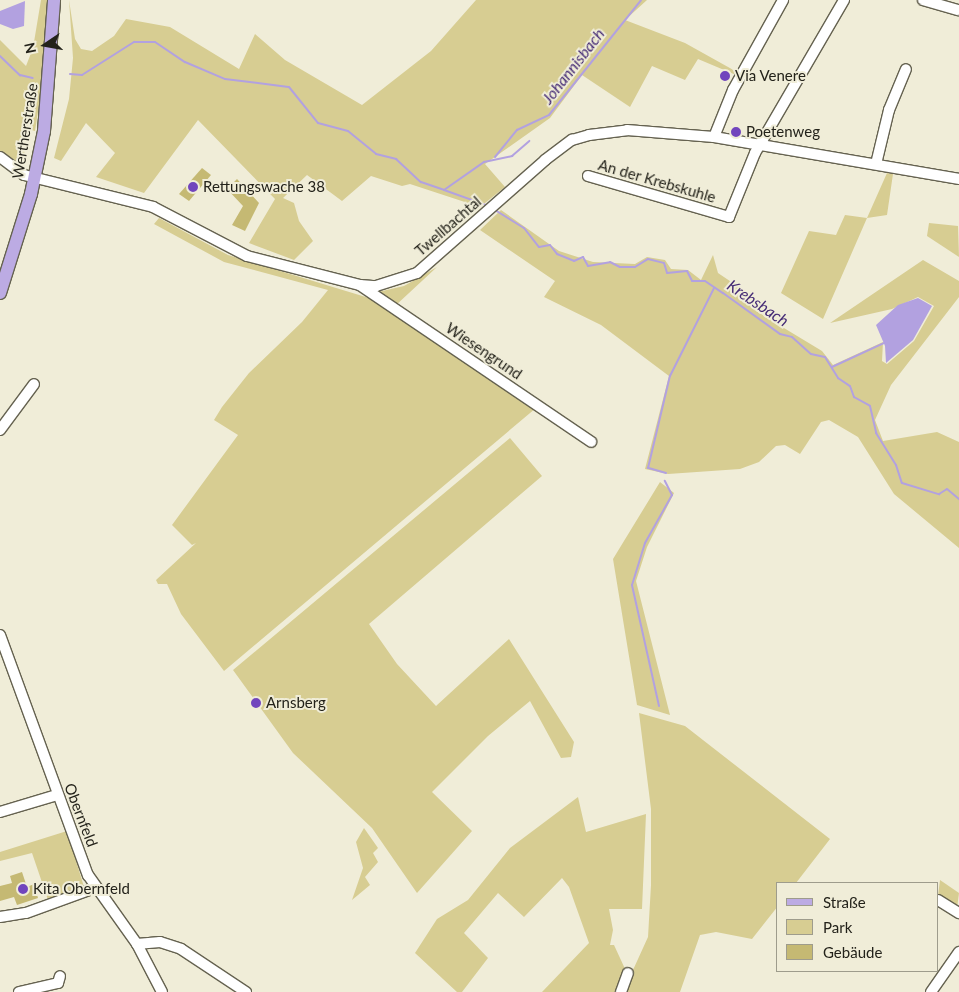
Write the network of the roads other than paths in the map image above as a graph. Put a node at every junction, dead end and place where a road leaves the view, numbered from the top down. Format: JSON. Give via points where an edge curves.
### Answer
{"nodes":[{"id":1,"x":54,"y":0,"type":"edge"},
{"id":2,"x":783,"y":0,"type":"edge"},
{"id":3,"x":844,"y":0,"type":"edge"},
{"id":4,"x":923,"y":0,"type":"edge"},
{"id":5,"x":959,"y":10,"type":"edge"},
{"id":6,"x":906,"y":68,"type":"dead end"},
{"id":7,"x":714,"y":137,"type":"junction"},
{"id":8,"x":761,"y":144,"type":"junction"},
{"id":9,"x":0,"y":157,"type":"edge"},
{"id":10,"x":876,"y":164,"type":"junction"},
{"id":11,"x":588,"y":176,"type":"dead end"},
{"id":12,"x":34,"y":178,"type":"junction"},
{"id":13,"x":959,"y":179,"type":"edge"},
{"id":14,"x":360,"y":286,"type":"junction"},
{"id":15,"x":0,"y":293,"type":"edge"},
{"id":16,"x":34,"y":384,"type":"dead end"},
{"id":17,"x":0,"y":430,"type":"edge"},
{"id":18,"x":591,"y":442,"type":"dead end"},
{"id":19,"x":0,"y":635,"type":"edge"},
{"id":20,"x":57,"y":795,"type":"junction"},
{"id":21,"x":0,"y":812,"type":"edge"},
{"id":22,"x":95,"y":888,"type":"junction"},
{"id":23,"x":939,"y":901,"type":"edge"},
{"id":24,"x":959,"y":913,"type":"edge"},
{"id":25,"x":0,"y":917,"type":"edge"},
{"id":26,"x":137,"y":944,"type":"junction"},
{"id":27,"x":959,"y":952,"type":"edge"},
{"id":28,"x":628,"y":973,"type":"dead end"},
{"id":29,"x":60,"y":976,"type":"dead end"},
{"id":30,"x":19,"y":992,"type":"edge"},
{"id":31,"x":162,"y":992,"type":"edge"},
{"id":32,"x":246,"y":992,"type":"edge"},
{"id":33,"x":621,"y":992,"type":"edge"},
{"id":34,"x":931,"y":992,"type":"edge"}],
"edges":[{"from":1,"to":12,"type":"main road","name":"Wertherstraße","via":[[48,106]]},
{"from":2,"to":7,"type":"street","via":[[733,90]]},
{"from":3,"to":8,"type":"street"},
{"from":4,"to":5,"type":"street"},
{"from":6,"to":10,"type":"street","via":[[889,110]]},
{"from":7,"to":8,"type":"street","name":"Twellbachtal"},
{"from":7,"to":14,"type":"street","name":"Twellbachtal","via":[[627,130],[589,135],[559,149],[417,273],[390,284]]},
{"from":8,"to":10,"type":"street","name":"Twellbachtal"},
{"from":8,"to":11,"type":"street","name":"An der Krebskuhle","via":[[729,217]]},
{"from":9,"to":12,"type":"street","name":"Twellbachtal","via":[[19,173]]},
{"from":10,"to":13,"type":"street","name":"Twellbachtal"},
{"from":12,"to":14,"type":"street","name":"Twellbachtal","via":[[142,203],[247,256]]},
{"from":12,"to":15,"type":"main road","name":"Wertherstraße"},
{"from":14,"to":18,"type":"street","name":"Wiesengrund"},
{"from":16,"to":17,"type":"street"},
{"from":19,"to":20,"type":"street","name":"Obernfeld"},
{"from":20,"to":21,"type":"street"},
{"from":20,"to":22,"type":"street","name":"Obernfeld"},
{"from":22,"to":25,"type":"street","via":[[26,914]]},
{"from":22,"to":26,"type":"street","name":"Obernfeld"},
{"from":23,"to":24,"type":"street"},
{"from":26,"to":31,"type":"street","name":"Obernfeld"},
{"from":26,"to":32,"type":"street","via":[[160,942],[181,949]]},
{"from":27,"to":34,"type":"street"},
{"from":28,"to":33,"type":"street"},
{"from":29,"to":30,"type":"street","via":[[58,983]]}]}
